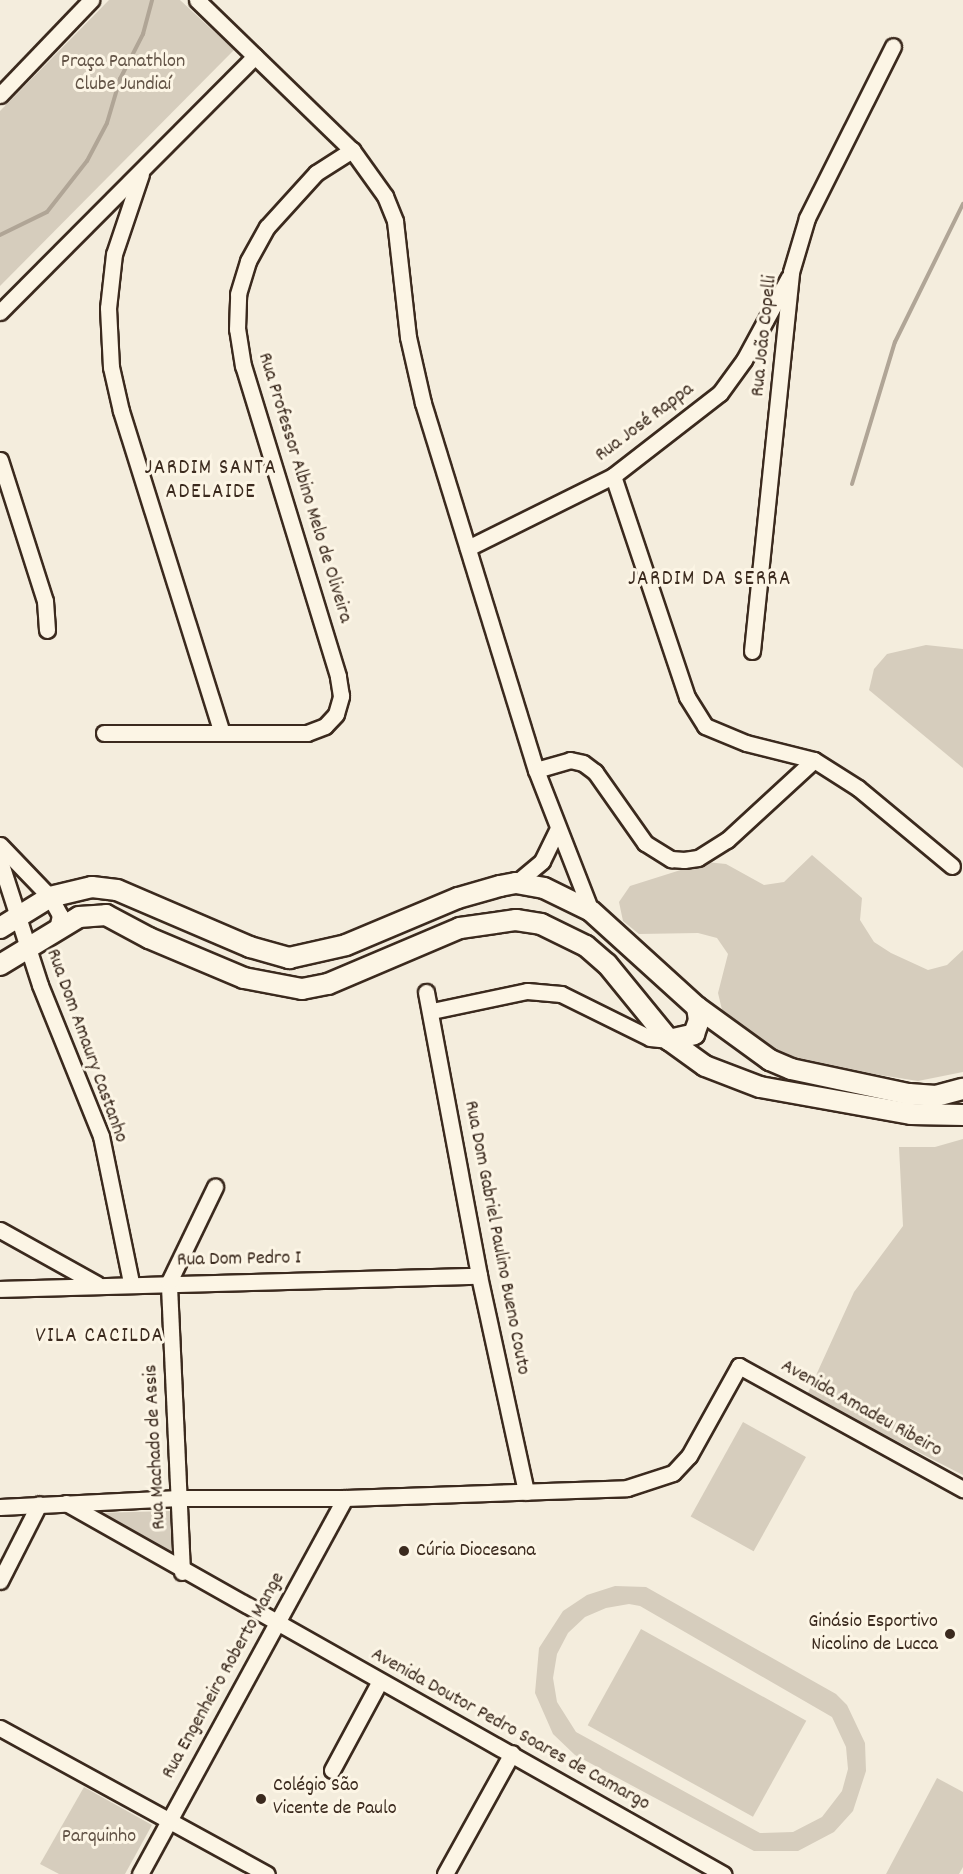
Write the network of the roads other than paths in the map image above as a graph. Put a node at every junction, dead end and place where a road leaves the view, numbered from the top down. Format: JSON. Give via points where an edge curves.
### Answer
{"nodes":[{"id":1,"x":91,"y":0,"type":"edge"},
{"id":2,"x":197,"y":0,"type":"edge"},
{"id":3,"x":893,"y":46,"type":"dead end"},
{"id":4,"x":255,"y":56,"type":"junction"},
{"id":5,"x":0,"y":95,"type":"edge"},
{"id":6,"x":352,"y":150,"type":"junction"},
{"id":7,"x":141,"y":174,"type":"junction"},
{"id":8,"x":791,"y":272,"type":"junction"},
{"id":9,"x":0,"y":312,"type":"edge"},
{"id":10,"x":0,"y":460,"type":"edge"},
{"id":11,"x":613,"y":476,"type":"junction"},
{"id":12,"x":468,"y":548,"type":"junction"},
{"id":13,"x":47,"y":630,"type":"dead end"},
{"id":14,"x":752,"y":651,"type":"dead end"},
{"id":15,"x":221,"y":731,"type":"junction"},
{"id":16,"x":104,"y":733,"type":"dead end"},
{"id":17,"x":814,"y":760,"type":"junction"},
{"id":18,"x":536,"y":770,"type":"junction"},
{"id":19,"x":557,"y":830,"type":"junction"},
{"id":20,"x":0,"y":845,"type":"edge"},
{"id":21,"x":0,"y":861,"type":"edge"},
{"id":22,"x":952,"y":866,"type":"dead end"},
{"id":23,"x":516,"y":883,"type":"junction"},
{"id":24,"x":50,"y":897,"type":"junction"},
{"id":25,"x":591,"y":911,"type":"junction"},
{"id":26,"x":16,"y":915,"type":"junction"},
{"id":27,"x":0,"y":928,"type":"edge"},
{"id":28,"x":57,"y":929,"type":"junction"},
{"id":29,"x":27,"y":946,"type":"junction"},
{"id":30,"x":0,"y":965,"type":"edge"},
{"id":31,"x":426,"y":992,"type":"dead end"},
{"id":32,"x":697,"y":1007,"type":"junction"},
{"id":33,"x":432,"y":1011,"type":"junction"},
{"id":34,"x":669,"y":1040,"type":"junction"},
{"id":35,"x":963,"y":1089,"type":"edge"},
{"id":36,"x":963,"y":1115,"type":"edge"},
{"id":37,"x":215,"y":1187,"type":"dead end"},
{"id":38,"x":0,"y":1230,"type":"edge"},
{"id":39,"x":478,"y":1276,"type":"junction"},
{"id":40,"x":131,"y":1282,"type":"junction"},
{"id":41,"x":169,"y":1282,"type":"junction"},
{"id":42,"x":98,"y":1284,"type":"junction"},
{"id":43,"x":0,"y":1288,"type":"edge"},
{"id":44,"x":963,"y":1489,"type":"edge"},
{"id":45,"x":526,"y":1492,"type":"junction"},
{"id":46,"x":179,"y":1498,"type":"junction"},
{"id":47,"x":345,"y":1498,"type":"junction"},
{"id":48,"x":66,"y":1503,"type":"junction"},
{"id":49,"x":39,"y":1504,"type":"junction"},
{"id":50,"x":0,"y":1507,"type":"edge"},
{"id":51,"x":182,"y":1572,"type":"junction"},
{"id":52,"x":0,"y":1581,"type":"edge"},
{"id":53,"x":277,"y":1624,"type":"junction"},
{"id":54,"x":380,"y":1681,"type":"junction"},
{"id":55,"x":0,"y":1728,"type":"edge"},
{"id":56,"x":512,"y":1753,"type":"junction"},
{"id":57,"x":332,"y":1770,"type":"dead end"},
{"id":58,"x":168,"y":1820,"type":"junction"},
{"id":59,"x":140,"y":1874,"type":"edge"},
{"id":60,"x":267,"y":1874,"type":"edge"},
{"id":61,"x":445,"y":1874,"type":"edge"},
{"id":62,"x":723,"y":1874,"type":"edge"}],
"edges":[{"from":1,"to":5,"type":"street"},
{"from":2,"to":4,"type":"street"},
{"from":3,"to":8,"type":"street","name":"Rua João Copelli","via":[[807,218]]},
{"from":4,"to":6,"type":"street"},
{"from":4,"to":7,"type":"street"},
{"from":6,"to":12,"type":"street","via":[[385,196],[395,221],[408,337],[423,403]]},
{"from":6,"to":15,"type":"street","name":"Rua Professor Albino Melo de Oliveira","via":[[316,172],[267,227],[248,261],[238,294],[237,329],[243,366],[341,696],[336,714],[325,726],[307,733]]},
{"from":7,"to":9,"type":"street"},
{"from":7,"to":15,"type":"street","via":[[114,254],[108,308],[111,367],[121,411]]},
{"from":8,"to":11,"type":"street","name":"Rua José Rappa","via":[[744,360],[720,393]]},
{"from":8,"to":14,"type":"street","name":"Rua João Copelli"},
{"from":10,"to":13,"type":"street","via":[[45,601]]},
{"from":11,"to":12,"type":"street","name":"Rua José Rappa"},
{"from":11,"to":17,"type":"street","via":[[693,713],[719,734]]},
{"from":12,"to":18,"type":"street"},
{"from":15,"to":16,"type":"street","name":"Rua Professor Albino Melo de Oliveira"},
{"from":17,"to":18,"type":"street","via":[[727,840],[698,858],[684,860],[671,859],[645,843],[595,772],[583,763],[570,760]]},
{"from":17,"to":22,"type":"street","via":[[858,788]]},
{"from":18,"to":19,"type":"street"},
{"from":19,"to":23,"type":"street","via":[[542,861]]},
{"from":19,"to":25,"type":"street"},
{"from":20,"to":24,"type":"street","name":"Rua Dom Amaury Castanho"},
{"from":21,"to":26,"type":"street","name":"Rua Dom Amaury Castanho"},
{"from":23,"to":24,"type":"main road","via":[[458,898],[346,945],[289,958],[250,947],[117,890],[79,887]]},
{"from":23,"to":25,"type":"main road","via":[[544,888]]},
{"from":24,"to":26,"type":"main road"},
{"from":24,"to":28,"type":"street","name":"Rua Dom Amaury Castanho","via":[[60,915]]},
{"from":25,"to":32,"type":"main road"},
{"from":26,"to":27,"type":"main road"},
{"from":26,"to":29,"type":"street","name":"Rua Dom Amaury Castanho"},
{"from":28,"to":29,"type":"main road"},
{"from":28,"to":34,"type":"main road","via":[[79,917],[106,915],[149,938],[244,978],[302,989],[328,984],[460,928],[492,920],[541,924],[586,946],[607,964]]},
{"from":29,"to":30,"type":"main road"},
{"from":29,"to":40,"type":"street","name":"Rua Dom Amaury Castanho","via":[[101,1136]]},
{"from":31,"to":33,"type":"street","name":"Rua Dom Gabriel Paulino Bueno Couto"},
{"from":32,"to":34,"type":"main road","via":[[699,1020],[694,1034]]},
{"from":32,"to":35,"type":"main road","via":[[745,1044],[791,1069],[909,1094],[936,1096]]},
{"from":33,"to":34,"type":"street","via":[[526,991],[552,993],[584,1002],[650,1038]]},
{"from":33,"to":39,"type":"street","name":"Rua Dom Gabriel Paulino Bueno Couto"},
{"from":34,"to":36,"type":"main road","via":[[705,1066],[760,1087],[911,1114]]},
{"from":37,"to":41,"type":"street","name":"Rua Machado de Assis"},
{"from":38,"to":42,"type":"street"},
{"from":39,"to":41,"type":"street","name":"Rua Dom Pedro I"},
{"from":39,"to":45,"type":"street","name":"Rua Dom Gabriel Paulino Bueno Couto"},
{"from":40,"to":41,"type":"street","name":"Rua Dom Pedro I"},
{"from":40,"to":42,"type":"street","name":"Rua Dom Pedro I"},
{"from":41,"to":46,"type":"street","name":"Rua Machado de Assis"},
{"from":42,"to":43,"type":"street","name":"Rua Dom Pedro I"},
{"from":44,"to":45,"type":"street","name":"Avenida Amadeu Ribeiro","via":[[738,1366],[689,1456],[673,1473],[627,1488]]},
{"from":45,"to":47,"type":"street"},
{"from":46,"to":47,"type":"street"},
{"from":46,"to":48,"type":"street"},
{"from":46,"to":51,"type":"street","name":"Rua Machado de Assis"},
{"from":47,"to":53,"type":"street","name":"Rua Engenheiro Roberto Mange"},
{"from":48,"to":49,"type":"street"},
{"from":48,"to":51,"type":"street","name":"Avenida Doutor Pedro Soares de Camargo"},
{"from":49,"to":50,"type":"street"},
{"from":49,"to":52,"type":"street"},
{"from":51,"to":53,"type":"street","name":"Avenida Doutor Pedro Soares de Camargo"},
{"from":53,"to":54,"type":"street","name":"Avenida Doutor Pedro Soares de Camargo"},
{"from":53,"to":58,"type":"street","name":"Rua Engenheiro Roberto Mange"},
{"from":54,"to":56,"type":"street","name":"Avenida Doutor Pedro Soares de Camargo"},
{"from":54,"to":57,"type":"street"},
{"from":55,"to":58,"type":"street"},
{"from":56,"to":61,"type":"street"},
{"from":56,"to":62,"type":"street","name":"Avenida Doutor Pedro Soares de Camargo"},
{"from":58,"to":59,"type":"street","name":"Rua Engenheiro Roberto Mange"},
{"from":58,"to":60,"type":"street"}]}
